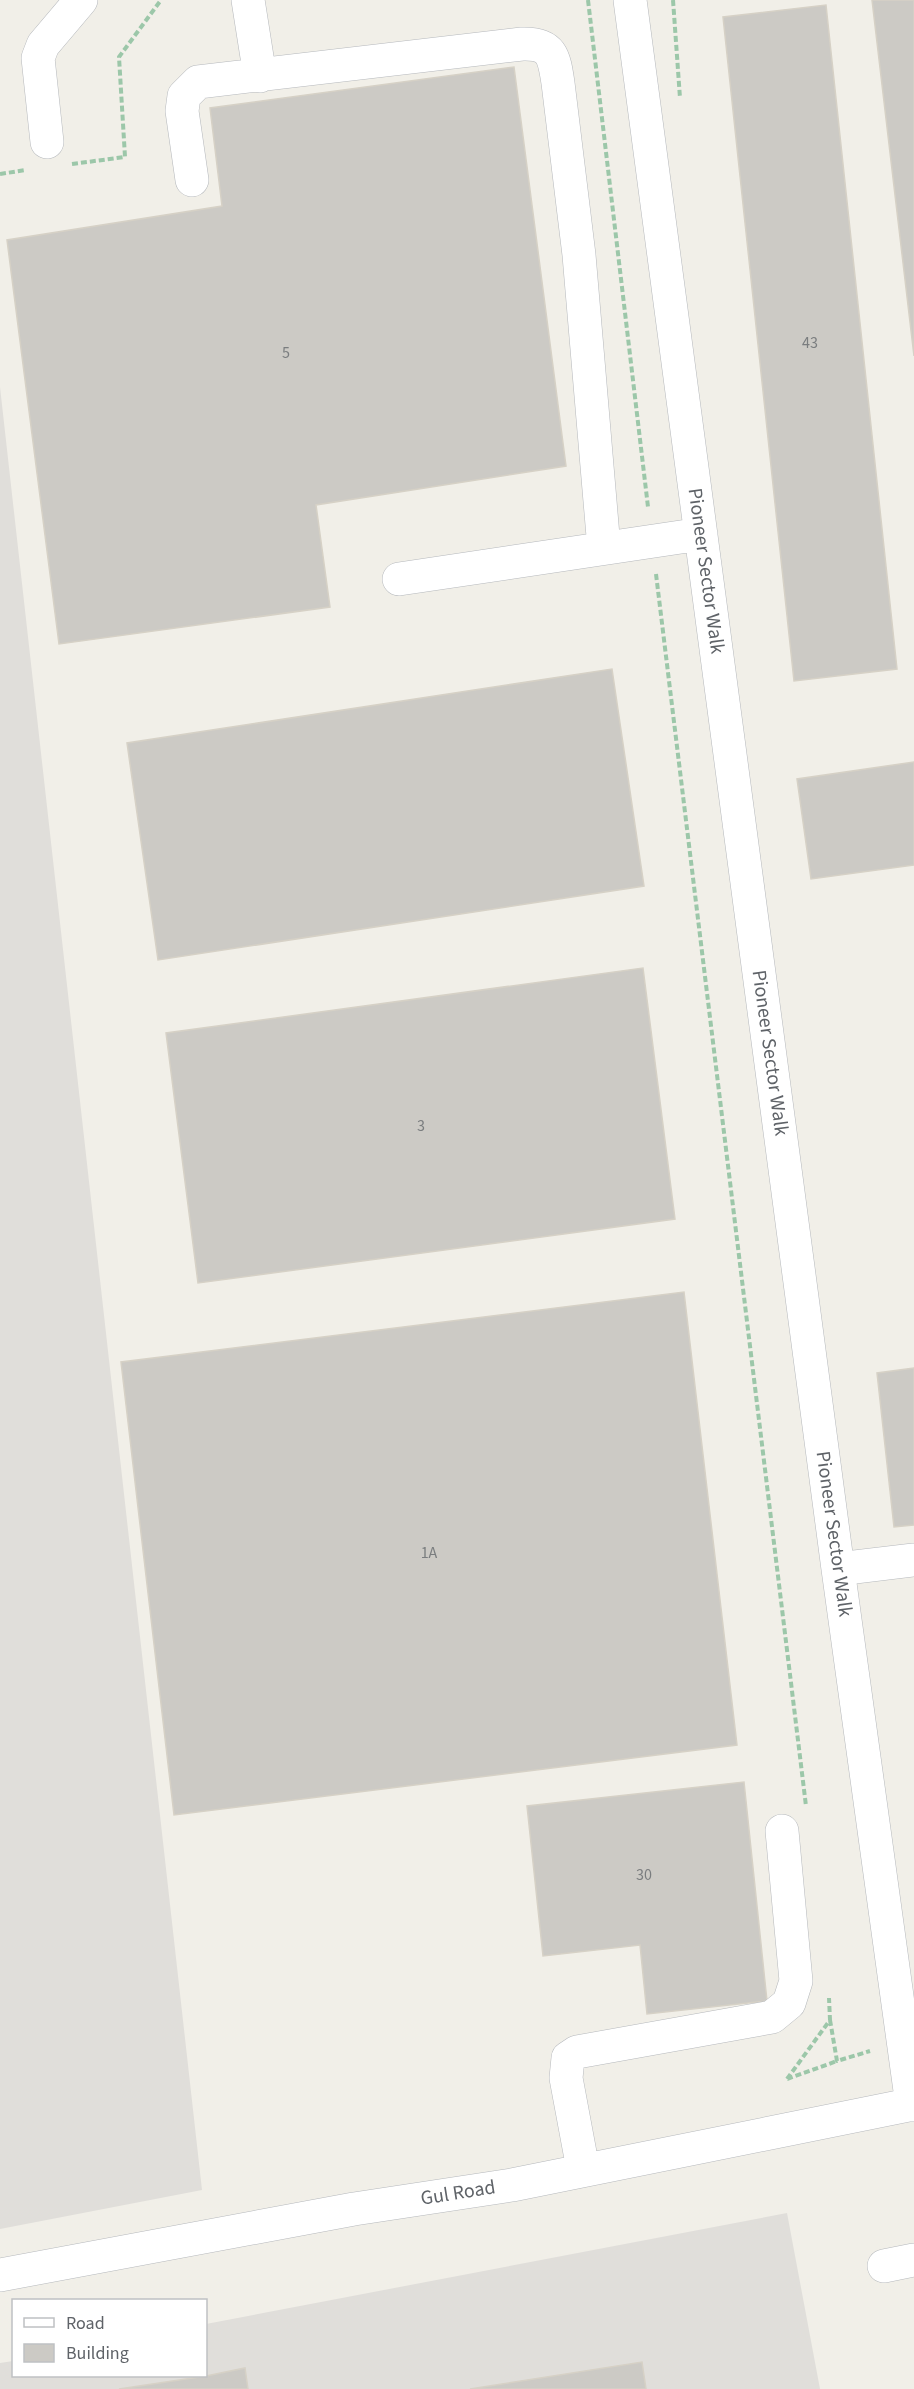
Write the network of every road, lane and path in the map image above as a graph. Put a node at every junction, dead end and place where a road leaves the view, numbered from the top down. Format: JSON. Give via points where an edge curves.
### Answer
{"nodes":[{"id":1,"x":81,"y":0,"type":"edge"},
{"id":2,"x":161,"y":0,"type":"edge"},
{"id":3,"x":248,"y":0,"type":"edge"},
{"id":4,"x":588,"y":0,"type":"edge"},
{"id":5,"x":630,"y":0,"type":"edge"},
{"id":6,"x":260,"y":76,"type":"junction"},
{"id":7,"x":50,"y":159,"type":"junction"},
{"id":8,"x":0,"y":174,"type":"edge"},
{"id":9,"x":192,"y":180,"type":"dead end"},
{"id":10,"x":701,"y":534,"type":"junction"},
{"id":11,"x":652,"y":541,"type":"junction"},
{"id":12,"x":604,"y":548,"type":"junction"},
{"id":13,"x":399,"y":579,"type":"dead end"},
{"id":14,"x":914,"y":1560,"type":"edge"},
{"id":15,"x":837,"y":1569,"type":"junction"},
{"id":16,"x":795,"y":1823,"type":"joint"},
{"id":17,"x":828,"y":1990,"type":"dead end"},
{"id":18,"x":830,"y":2020,"type":"junction"},
{"id":19,"x":903,"y":2040,"type":"junction"},
{"id":20,"x":837,"y":2061,"type":"junction"},
{"id":21,"x":913,"y":2105,"type":"edge"},
{"id":22,"x":583,"y":2169,"type":"junction"},
{"id":23,"x":0,"y":2275,"type":"edge"}],
"edges":[{"from":1,"to":7,"type":"street","via":[[43,45],[38,58]]},
{"from":2,"to":7,"type":"path","via":[[119,57],[125,157]]},
{"from":3,"to":6,"type":"street"},
{"from":4,"to":11,"type":"path"},
{"from":5,"to":10,"type":"street","name":"Pioneer Sector Walk"},
{"from":6,"to":9,"type":"street","via":[[198,82],[184,96],[182,111]]},
{"from":6,"to":12,"type":"street","via":[[522,44],[538,43],[550,51],[555,63],[579,255]]},
{"from":7,"to":8,"type":"path"},
{"from":10,"to":11,"type":"street"},
{"from":10,"to":15,"type":"street","name":"Pioneer Sector Walk"},
{"from":11,"to":12,"type":"street"},
{"from":11,"to":16,"type":"path"},
{"from":12,"to":13,"type":"street"},
{"from":14,"to":15,"type":"street"},
{"from":15,"to":19,"type":"street","name":"Pioneer Sector Walk"},
{"from":16,"to":22,"type":"street","via":[[796,1981],[789,2003],[772,2017],[577,2052],[568,2058],[566,2078]]},
{"from":17,"to":18,"type":"path"},
{"from":18,"to":20,"type":"path"},
{"from":18,"to":20,"type":"path","via":[[787,2079]]},
{"from":19,"to":20,"type":"path"},
{"from":19,"to":21,"type":"street","name":"Pioneer Sector Walk"},
{"from":21,"to":22,"type":"street","name":"Gul Road"},
{"from":22,"to":23,"type":"street","name":"Gul Road","via":[[512,2185],[354,2209]]}]}
